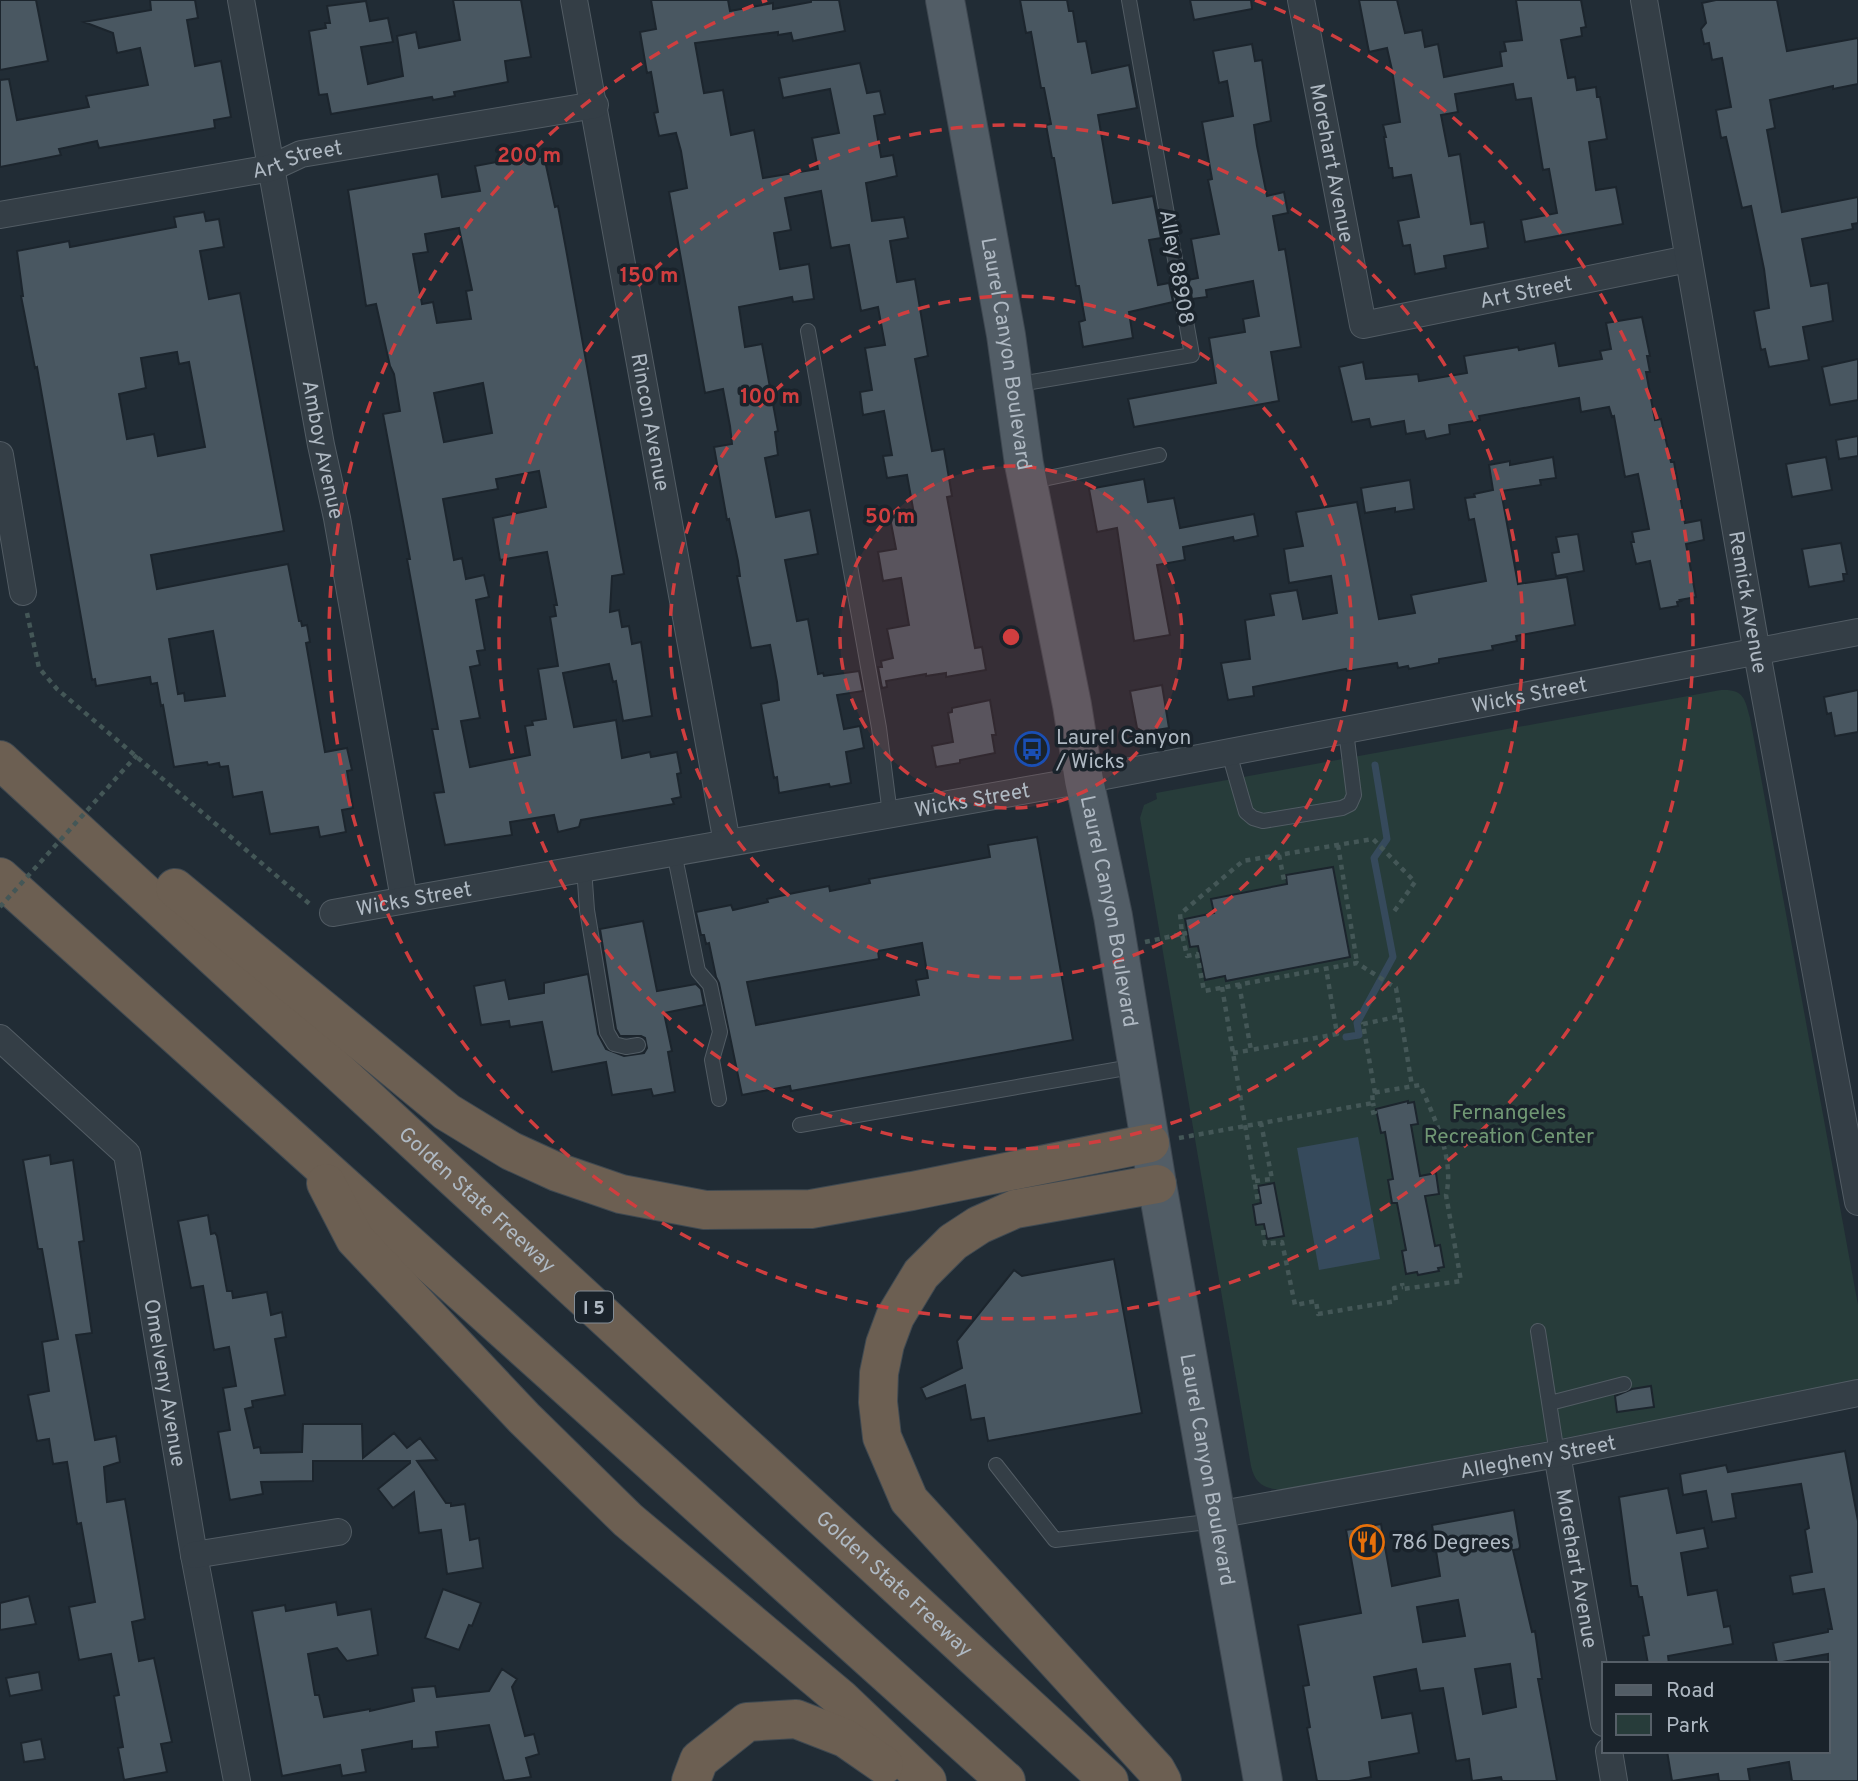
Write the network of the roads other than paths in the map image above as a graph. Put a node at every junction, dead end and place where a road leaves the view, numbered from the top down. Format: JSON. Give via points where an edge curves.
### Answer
{"nodes":[{"id":1,"x":242,"y":0,"type":"edge"},
{"id":2,"x":574,"y":0,"type":"edge"},
{"id":3,"x":945,"y":0,"type":"edge"},
{"id":4,"x":1129,"y":0,"type":"edge"},
{"id":5,"x":1301,"y":0,"type":"edge"},
{"id":6,"x":1644,"y":0,"type":"edge"},
{"id":7,"x":594,"y":105,"type":"junction"},
{"id":8,"x":271,"y":168,"type":"junction"},
{"id":9,"x":0,"y":215,"type":"edge"},
{"id":10,"x":1688,"y":259,"type":"junction"},
{"id":11,"x":1363,"y":325,"type":"joint"},
{"id":12,"x":808,"y":331,"type":"dead end"},
{"id":13,"x":1013,"y":385,"type":"junction"},
{"id":14,"x":0,"y":455,"type":"edge"},
{"id":15,"x":1159,"y":455,"type":"dead end"},
{"id":16,"x":1028,"y":482,"type":"junction"},
{"id":17,"x":23,"y":592,"type":"road end"},
{"id":18,"x":1858,"y":632,"type":"edge"},
{"id":19,"x":1757,"y":653,"type":"junction"},
{"id":20,"x":1346,"y":731,"type":"junction"},
{"id":21,"x":1229,"y":753,"type":"junction"},
{"id":22,"x":2,"y":763,"type":"edge"},
{"id":23,"x":1084,"y":780,"type":"junction"},
{"id":24,"x":890,"y":814,"type":"junction"},
{"id":25,"x":79,"y":833,"type":"junction"},
{"id":26,"x":727,"y":843,"type":"junction"},
{"id":27,"x":674,"y":852,"type":"junction"},
{"id":28,"x":584,"y":868,"type":"junction"},
{"id":29,"x":1,"y":884,"type":"edge"},
{"id":30,"x":404,"y":899,"type":"junction"},
{"id":31,"x":333,"y":913,"type":"road end"},
{"id":32,"x":0,"y":1038,"type":"edge"},
{"id":33,"x":638,"y":1045,"type":"dead end"},
{"id":34,"x":1138,"y":1066,"type":"junction"},
{"id":35,"x":719,"y":1099,"type":"dead end"},
{"id":36,"x":800,"y":1125,"type":"dead end"},
{"id":37,"x":1150,"y":1143,"type":"junction"},
{"id":38,"x":314,"y":1160,"type":"junction"},
{"id":39,"x":1157,"y":1184,"type":"junction"},
{"id":40,"x":1858,"y":1202,"type":"edge"},
{"id":41,"x":1538,"y":1331,"type":"dead end"},
{"id":42,"x":1624,"y":1384,"type":"dead end"},
{"id":43,"x":1858,"y":1392,"type":"edge"},
{"id":44,"x":1549,"y":1403,"type":"junction"},
{"id":45,"x":1558,"y":1454,"type":"junction"},
{"id":46,"x":996,"y":1465,"type":"dead end"},
{"id":47,"x":1216,"y":1518,"type":"junction"},
{"id":48,"x":338,"y":1532,"type":"dead end"},
{"id":49,"x":194,"y":1555,"type":"junction"},
{"id":50,"x":1602,"y":1711,"type":"edge"},
{"id":51,"x":1609,"y":1753,"type":"edge"},
{"id":52,"x":237,"y":1781,"type":"edge"},
{"id":53,"x":691,"y":1781,"type":"edge"},
{"id":54,"x":908,"y":1781,"type":"edge"},
{"id":55,"x":926,"y":1781,"type":"edge"},
{"id":56,"x":1006,"y":1781,"type":"edge"},
{"id":57,"x":1109,"y":1781,"type":"edge"},
{"id":58,"x":1162,"y":1781,"type":"edge"},
{"id":59,"x":1263,"y":1781,"type":"edge"},
{"id":60,"x":1614,"y":1781,"type":"edge"}],
"edges":[{"from":1,"to":8,"type":"street","name":"Amboy Avenue"},
{"from":2,"to":7,"type":"street","name":"Rincon Avenue"},
{"from":3,"to":13,"type":"main road","name":"Laurel Canyon Boulevard"},
{"from":4,"to":13,"type":"lane","name":"Alley 88908","via":[[1192,355]]},
{"from":5,"to":11,"type":"street","name":"Morehart Avenue"},
{"from":6,"to":10,"type":"street","name":"Remick Avenue"},
{"from":7,"to":8,"type":"street","name":"Art Street","via":[[301,154]]},
{"from":7,"to":26,"type":"street","name":"Rincon Avenue"},
{"from":8,"to":9,"type":"street","name":"Art Street"},
{"from":8,"to":30,"type":"street","name":"Amboy Avenue"},
{"from":10,"to":11,"type":"street","name":"Art Street"},
{"from":10,"to":19,"type":"street","name":"Remick Avenue"},
{"from":12,"to":24,"type":"lane"},
{"from":13,"to":16,"type":"main road","name":"Laurel Canyon Boulevard"},
{"from":14,"to":17,"type":"street"},
{"from":15,"to":16,"type":"lane"},
{"from":16,"to":23,"type":"main road","name":"Laurel Canyon Boulevard"},
{"from":18,"to":19,"type":"street","name":"Wicks Street"},
{"from":19,"to":20,"type":"street","name":"Wicks Street"},
{"from":19,"to":40,"type":"street","name":"Remick Avenue"},
{"from":20,"to":21,"type":"street","name":"Wicks Street"},
{"from":20,"to":21,"type":"lane","via":[[1354,795],[1342,808],[1263,821],[1253,818],[1246,812]]},
{"from":21,"to":23,"type":"street","name":"Wicks Street"},
{"from":22,"to":25,"type":"highway","name":"Golden State Freeway","number":"I 5"},
{"from":23,"to":24,"type":"street","name":"Wicks Street"},
{"from":23,"to":34,"type":"main road","name":"Laurel Canyon Boulevard"},
{"from":24,"to":26,"type":"street","name":"Wicks Street"},
{"from":25,"to":37,"type":"highway","via":[[142,859],[447,1112],[511,1151],[621,1194],[705,1210],[811,1209]]},
{"from":25,"to":57,"type":"highway","name":"Golden State Freeway","number":"I 5"},
{"from":26,"to":27,"type":"street","name":"Wicks Street"},
{"from":27,"to":28,"type":"street","name":"Wicks Street"},
{"from":27,"to":35,"type":"lane","via":[[698,971],[715,996],[720,1032],[712,1060]]},
{"from":28,"to":30,"type":"street","name":"Wicks Street"},
{"from":28,"to":33,"type":"lane","via":[[607,1032],[614,1044]]},
{"from":29,"to":38,"type":"highway"},
{"from":30,"to":31,"type":"street","name":"Wicks Street"},
{"from":32,"to":49,"type":"street","name":"Omelveny Avenue","via":[[127,1154]]},
{"from":34,"to":36,"type":"lane"},
{"from":34,"to":37,"type":"main road","name":"Laurel Canyon Boulevard"},
{"from":37,"to":39,"type":"main road","name":"Laurel Canyon Boulevard"},
{"from":38,"to":55,"type":"highway","via":[[355,1239],[524,1418],[628,1520],[840,1698]]},
{"from":38,"to":56,"type":"highway"},
{"from":39,"to":47,"type":"main road","name":"Laurel Canyon Boulevard"},
{"from":39,"to":58,"type":"highway","via":[[1015,1209],[953,1242],[921,1274],[894,1317],[879,1373],[878,1402],[882,1437],[909,1500]]},
{"from":41,"to":44,"type":"lane"},
{"from":42,"to":44,"type":"lane"},
{"from":43,"to":45,"type":"street","name":"Allegheny Street"},
{"from":44,"to":45,"type":"lane"},
{"from":45,"to":47,"type":"street","name":"Allegheny Street"},
{"from":45,"to":50,"type":"street","name":"Morehart Avenue"},
{"from":46,"to":47,"type":"lane","via":[[1055,1540]]},
{"from":47,"to":59,"type":"main road","name":"Laurel Canyon Boulevard"},
{"from":48,"to":49,"type":"street"},
{"from":49,"to":52,"type":"street","name":"Omelveny Avenue"},
{"from":51,"to":60,"type":"street"},
{"from":53,"to":54,"type":"highway","via":[[699,1760],[747,1722],[796,1719],[845,1738]]}]}
